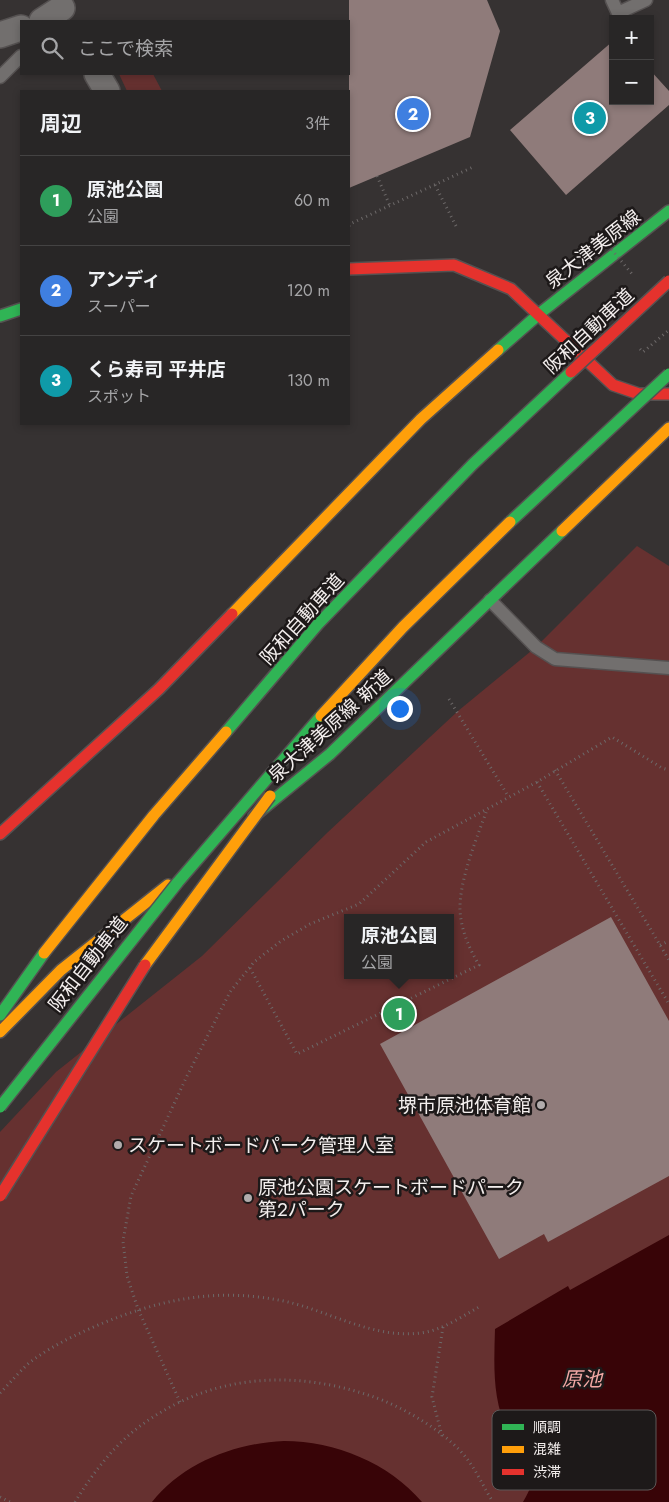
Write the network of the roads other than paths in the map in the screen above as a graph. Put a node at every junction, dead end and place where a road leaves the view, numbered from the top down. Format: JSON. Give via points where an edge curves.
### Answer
{"nodes":[{"id":1,"x":612,"y":0,"type":"edge"},
{"id":2,"x":646,"y":0,"type":"edge"},
{"id":3,"x":20,"y":28,"type":"edge"},
{"id":4,"x":0,"y":35,"type":"edge"},
{"id":5,"x":20,"y":57,"type":"edge"},
{"id":6,"x":98,"y":75,"type":"edge"},
{"id":7,"x":0,"y":77,"type":"edge"},
{"id":8,"x":106,"y":90,"type":"edge"},
{"id":9,"x":669,"y":211,"type":"edge"},
{"id":10,"x":350,"y":269,"type":"edge"},
{"id":11,"x":669,"y":281,"type":"edge"},
{"id":12,"x":20,"y":310,"type":"edge"},
{"id":13,"x":539,"y":314,"type":"junction"},
{"id":14,"x":0,"y":316,"type":"edge"},
{"id":15,"x":669,"y":374,"type":"edge"},
{"id":16,"x":669,"y":394,"type":"edge"},
{"id":17,"x":665,"y":438,"type":"edge"},
{"id":18,"x":490,"y":600,"type":"junction"},
{"id":19,"x":367,"y":664,"type":"junction"},
{"id":20,"x":669,"y":668,"type":"edge"},
{"id":21,"x":0,"y":834,"type":"edge"},
{"id":22,"x":44,"y":953,"type":"junction"},
{"id":23,"x":0,"y":1002,"type":"edge"},
{"id":24,"x":0,"y":1015,"type":"edge"},
{"id":25,"x":0,"y":1032,"type":"edge"},
{"id":26,"x":0,"y":1107,"type":"edge"},
{"id":27,"x":0,"y":1196,"type":"edge"}],
"edges":[{"from":1,"to":2,"type":"lane","via":[[618,13]]},
{"from":3,"to":4,"type":"street"},
{"from":5,"to":7,"type":"lane"},
{"from":6,"to":8,"type":"street"},
{"from":9,"to":13,"type":"main road","name":"泉大津美原線"},
{"from":10,"to":13,"type":"main road","name":"泉大津美原線","via":[[454,265],[511,289]]},
{"from":11,"to":22,"type":"main road","name":"阪和自動車道","bridge":true,"via":[[473,464],[318,624],[154,815]]},
{"from":12,"to":14,"type":"main road"},
{"from":13,"to":16,"type":"main road","name":"泉大津美原線","via":[[613,385],[639,394]]},
{"from":13,"to":21,"type":"main road","via":[[422,419],[159,688]]},
{"from":15,"to":19,"type":"main road","name":"阪和自動車道","bridge":true,"via":[[493,536]]},
{"from":17,"to":18,"type":"main road","name":"泉大津美原線 新道"},
{"from":18,"to":20,"type":"lane","via":[[536,647],[555,659]]},
{"from":18,"to":25,"type":"main road","name":"泉大津美原線 新道","via":[[330,754],[62,970]]},
{"from":19,"to":26,"type":"main road","name":"阪和自動車道","bridge":true,"via":[[223,826],[121,948]]},
{"from":19,"to":27,"type":"main road","bridge":true,"via":[[140,972]]},
{"from":22,"to":23,"type":"main road"},
{"from":22,"to":24,"type":"main road","name":"阪和自動車道"}]}
